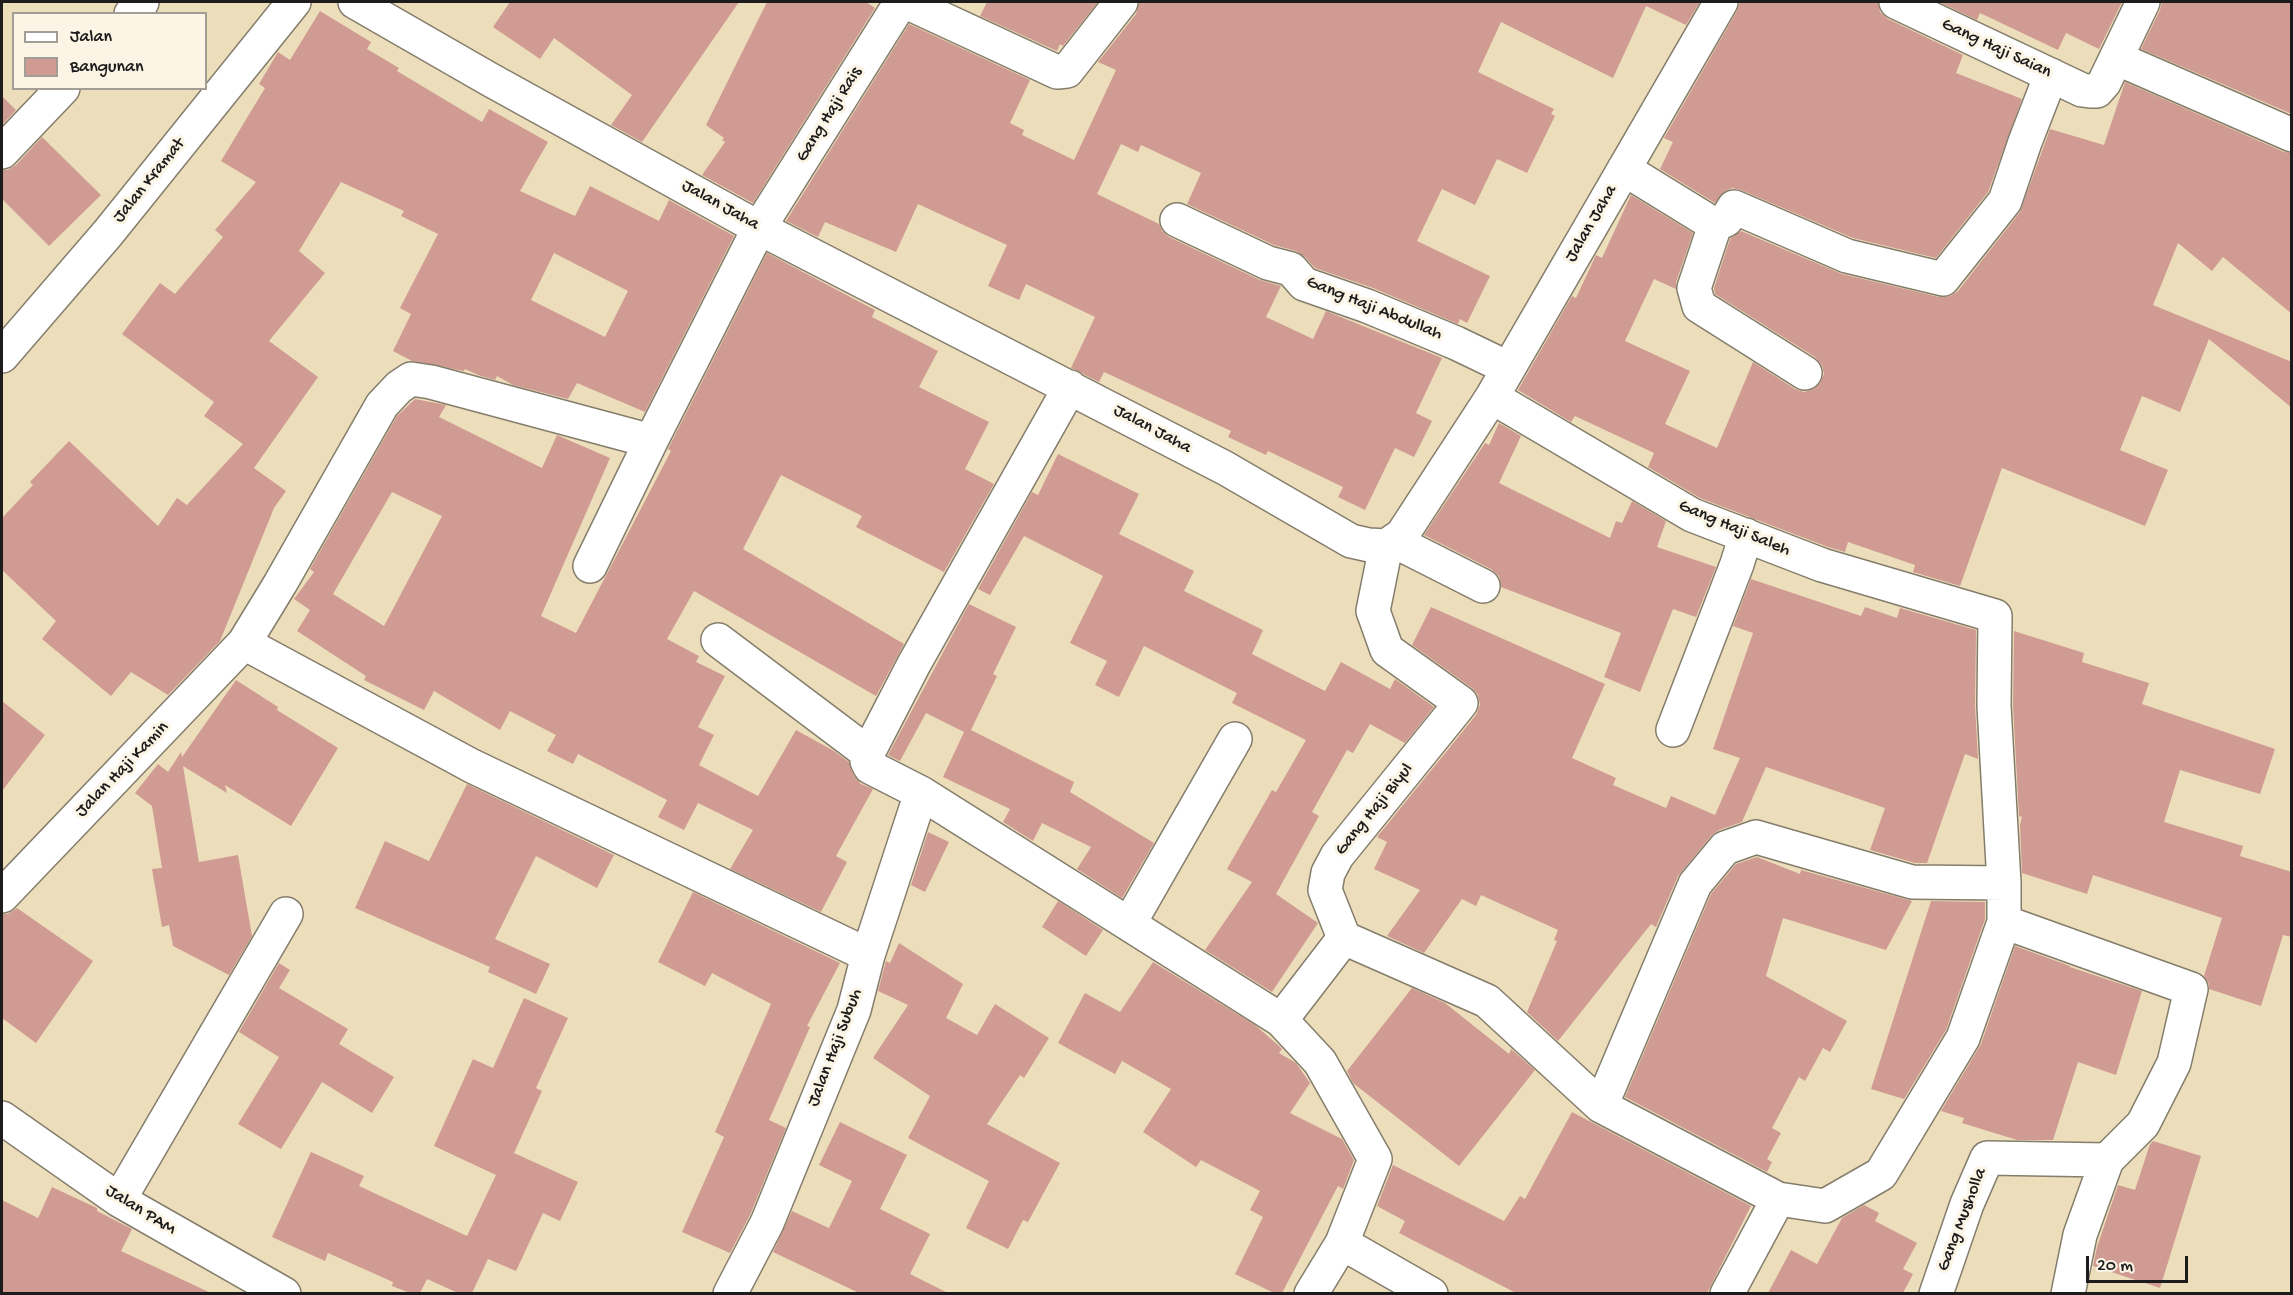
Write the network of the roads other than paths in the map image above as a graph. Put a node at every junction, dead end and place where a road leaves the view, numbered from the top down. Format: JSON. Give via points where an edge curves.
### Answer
{"nodes":[{"id":1,"x":294,"y":2,"type":"edge"},
{"id":2,"x":355,"y":2,"type":"edge"},
{"id":3,"x":901,"y":2,"type":"edge"},
{"id":4,"x":906,"y":2,"type":"edge"},
{"id":5,"x":1121,"y":2,"type":"edge"},
{"id":6,"x":1721,"y":2,"type":"edge"},
{"id":7,"x":1896,"y":2,"type":"edge"},
{"id":8,"x":2143,"y":2,"type":"edge"},
{"id":9,"x":963,"y":13,"type":"edge"},
{"id":10,"x":2116,"y":58,"type":"junction"},
{"id":11,"x":2051,"y":75,"type":"junction"},
{"id":12,"x":61,"y":90,"type":"edge"},
{"id":13,"x":2292,"y":135,"type":"edge"},
{"id":14,"x":2,"y":152,"type":"edge"},
{"id":15,"x":1624,"y":169,"type":"junction"},
{"id":16,"x":1177,"y":220,"type":"dead end"},
{"id":17,"x":1715,"y":225,"type":"junction"},
{"id":18,"x":759,"y":228,"type":"junction"},
{"id":19,"x":2,"y":356,"type":"edge"},
{"id":20,"x":1508,"y":368,"type":"junction"},
{"id":21,"x":1805,"y":373,"type":"dead end"},
{"id":22,"x":1070,"y":387,"type":"junction"},
{"id":23,"x":1492,"y":397,"type":"junction"},
{"id":24,"x":651,"y":441,"type":"junction"},
{"id":25,"x":1746,"y":535,"type":"junction"},
{"id":26,"x":1390,"y":544,"type":"junction"},
{"id":27,"x":590,"y":566,"type":"dead end"},
{"id":28,"x":1483,"y":586,"type":"dead end"},
{"id":29,"x":718,"y":640,"type":"dead end"},
{"id":30,"x":244,"y":643,"type":"junction"},
{"id":31,"x":1673,"y":730,"type":"dead end"},
{"id":32,"x":1235,"y":739,"type":"dead end"},
{"id":33,"x":868,"y":753,"type":"junction"},
{"id":34,"x":921,"y":793,"type":"junction"},
{"id":35,"x":2004,"y":883,"type":"junction"},
{"id":36,"x":2,"y":896,"type":"edge"},
{"id":37,"x":286,"y":914,"type":"dead end"},
{"id":38,"x":2004,"y":922,"type":"junction"},
{"id":39,"x":1129,"y":924,"type":"junction"},
{"id":40,"x":1344,"y":938,"type":"junction"},
{"id":41,"x":868,"y":955,"type":"junction"},
{"id":42,"x":1281,"y":1020,"type":"junction"},
{"id":43,"x":1601,"y":1106,"type":"junction"},
{"id":44,"x":2,"y":1118,"type":"edge"},
{"id":45,"x":2107,"y":1160,"type":"junction"},
{"id":46,"x":1778,"y":1199,"type":"junction"},
{"id":47,"x":119,"y":1200,"type":"junction"},
{"id":48,"x":1342,"y":1243,"type":"junction"},
{"id":49,"x":284,"y":1293,"type":"edge"},
{"id":50,"x":730,"y":1293,"type":"edge"},
{"id":51,"x":1311,"y":1293,"type":"edge"},
{"id":52,"x":1431,"y":1293,"type":"edge"},
{"id":53,"x":1727,"y":1293,"type":"edge"},
{"id":54,"x":1936,"y":1293,"type":"edge"},
{"id":55,"x":2068,"y":1293,"type":"edge"}],
"edges":[{"from":1,"to":19,"type":"street","name":"Jalan Kramat","via":[[108,233]]},
{"from":2,"to":18,"type":"street","name":"Jalan Jaha"},
{"from":3,"to":18,"type":"street","name":"Gang Haji Rais"},
{"from":4,"to":9,"type":"street"},
{"from":5,"to":9,"type":"street","via":[[1067,71],[1057,72]]},
{"from":6,"to":15,"type":"street","name":"Jalan Jaha"},
{"from":7,"to":11,"type":"street","name":"Gang Haji Saian"},
{"from":8,"to":10,"type":"street"},
{"from":10,"to":11,"type":"street","name":"Gang Haji Saian","via":[[2097,91],[2082,90]]},
{"from":10,"to":13,"type":"street"},
{"from":11,"to":17,"type":"street","via":[[2005,201],[1943,279],[1847,256],[1734,207],[1726,220]]},
{"from":12,"to":14,"type":"street"},
{"from":15,"to":17,"type":"street"},
{"from":15,"to":20,"type":"street","name":"Jalan Jaha"},
{"from":16,"to":20,"type":"street","name":"Gang Haji Abdullah","via":[[1268,263],[1291,269],[1304,284],[1377,310]]},
{"from":17,"to":21,"type":"street","via":[[1694,288],[1699,306]]},
{"from":18,"to":22,"type":"street","name":"Jalan Jaha"},
{"from":18,"to":24,"type":"street","name":"Gang Haji Rais"},
{"from":20,"to":23,"type":"street","name":"Jalan Jaha"},
{"from":22,"to":26,"type":"street","name":"Jalan Jaha","via":[[1226,468],[1350,541]]},
{"from":22,"to":33,"type":"street"},
{"from":23,"to":25,"type":"street","name":"Gang Haji Saleh","via":[[1692,515]]},
{"from":23,"to":26,"type":"street","name":"Jalan Jaha","via":[[1402,535]]},
{"from":24,"to":27,"type":"street","name":"Gang Haji Rais"},
{"from":24,"to":30,"type":"street","name":"Jalan Haji Kamin","via":[[411,379],[382,405]]},
{"from":25,"to":31,"type":"street"},
{"from":25,"to":35,"type":"street","name":"Gang Haji Saleh","via":[[1822,565],[1995,616],[1994,706]]},
{"from":26,"to":28,"type":"street"},
{"from":26,"to":40,"type":"street","name":"Gang Haji Biyul","via":[[1373,611],[1387,650],[1461,703],[1337,856],[1328,873],[1325,890]]},
{"from":29,"to":33,"type":"street"},
{"from":30,"to":36,"type":"street","name":"Jalan Haji Kamin"},
{"from":30,"to":41,"type":"street","via":[[472,766]]},
{"from":32,"to":39,"type":"street"},
{"from":33,"to":34,"type":"street","via":[[870,767]]},
{"from":34,"to":39,"type":"street"},
{"from":34,"to":41,"type":"street","name":"Jalan Haji Subuh"},
{"from":35,"to":38,"type":"street"},
{"from":35,"to":43,"type":"street","via":[[1912,882],[1756,837],[1725,848],[1695,884]]},
{"from":37,"to":47,"type":"street"},
{"from":38,"to":45,"type":"street","via":[[2191,989],[2174,1063],[2143,1124]]},
{"from":38,"to":46,"type":"street","via":[[1963,1038],[1881,1174],[1825,1206]]},
{"from":39,"to":42,"type":"street"},
{"from":40,"to":42,"type":"street"},
{"from":40,"to":43,"type":"street","via":[[1487,1001]]},
{"from":41,"to":50,"type":"street","name":"Jalan Haji Subuh","via":[[854,1010],[767,1223]]},
{"from":42,"to":48,"type":"street","via":[[1320,1062],[1375,1159]]},
{"from":43,"to":46,"type":"street"},
{"from":44,"to":47,"type":"street","name":"Jalan PAM"},
{"from":45,"to":54,"type":"street","name":"Gang Musholla","via":[[1988,1158],[1966,1204]]},
{"from":45,"to":55,"type":"street","via":[[2080,1235]]},
{"from":46,"to":53,"type":"street"},
{"from":47,"to":49,"type":"street","name":"Jalan PAM"},
{"from":48,"to":51,"type":"street"},
{"from":48,"to":52,"type":"street"}]}
